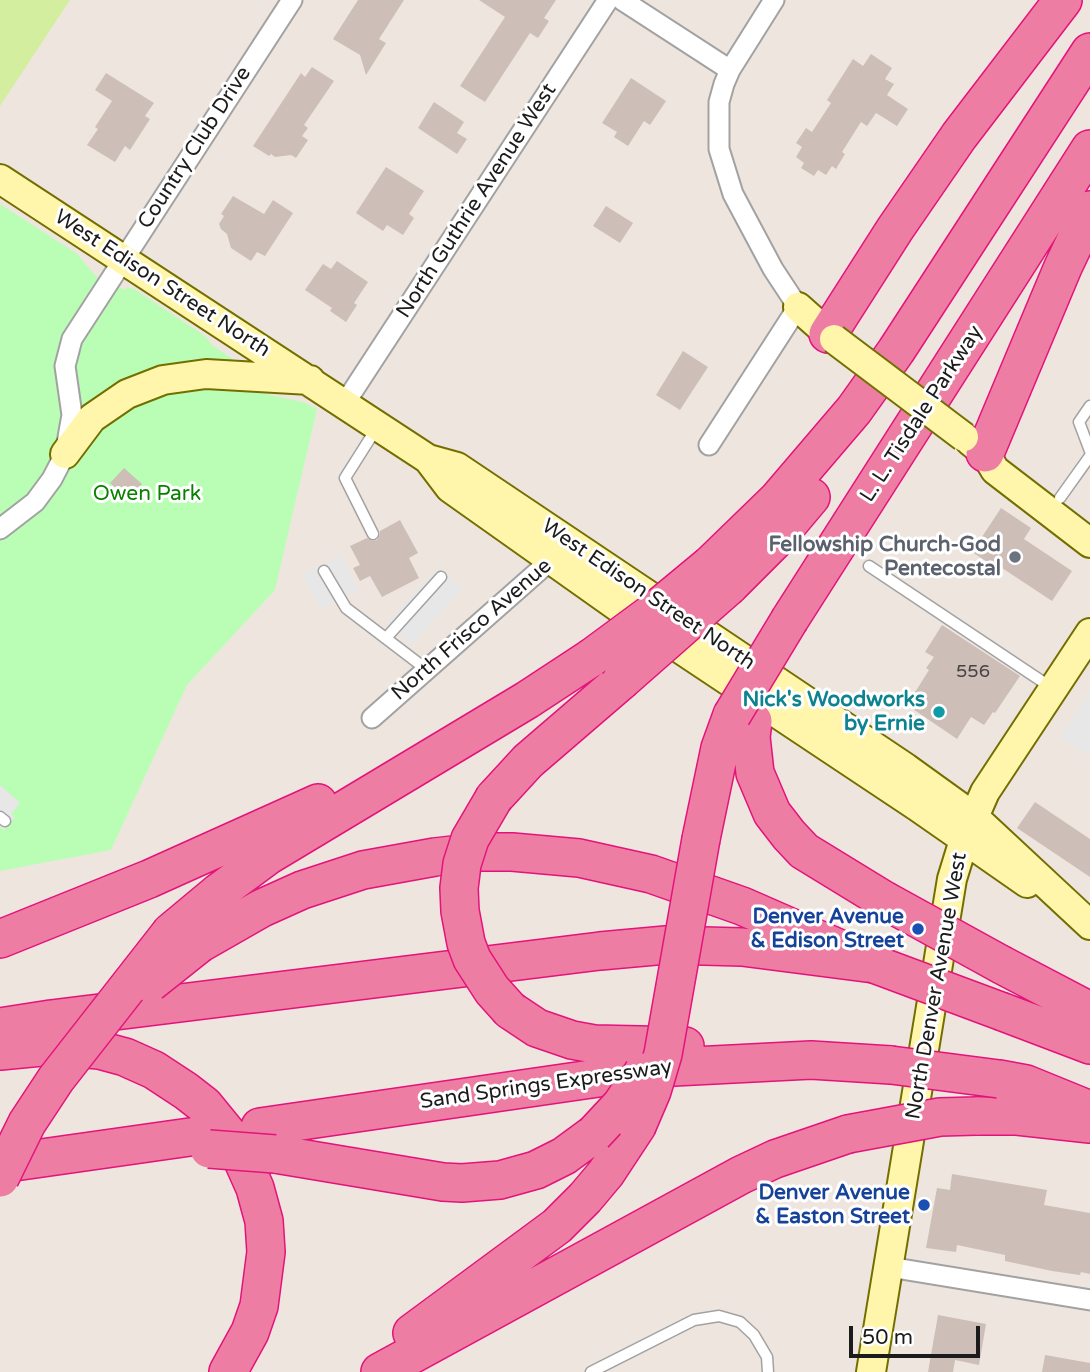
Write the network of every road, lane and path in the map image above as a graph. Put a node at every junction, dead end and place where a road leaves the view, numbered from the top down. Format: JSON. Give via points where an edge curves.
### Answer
{"nodes":[{"id":1,"x":292,"y":0,"type":"edge"},
{"id":2,"x":608,"y":0,"type":"edge"},
{"id":3,"x":622,"y":0,"type":"edge"},
{"id":4,"x":774,"y":0,"type":"edge"},
{"id":5,"x":1063,"y":0,"type":"edge"},
{"id":6,"x":1090,"y":52,"type":"edge"},
{"id":7,"x":730,"y":70,"type":"junction"},
{"id":8,"x":1090,"y":149,"type":"edge"},
{"id":9,"x":0,"y":179,"type":"edge"},
{"id":10,"x":1090,"y":210,"type":"edge"},
{"id":11,"x":123,"y":258,"type":"junction"},
{"id":12,"x":798,"y":307,"type":"junction"},
{"id":13,"x":831,"y":336,"type":"junction"},
{"id":14,"x":310,"y":380,"type":"junction"},
{"id":15,"x":345,"y":403,"type":"junction"},
{"id":16,"x":1090,"y":406,"type":"edge"},
{"id":17,"x":379,"y":425,"type":"junction"},
{"id":18,"x":709,"y":445,"type":"dead end"},
{"id":19,"x":975,"y":445,"type":"junction"},
{"id":20,"x":65,"y":454,"type":"junction"},
{"id":21,"x":1090,"y":454,"type":"edge"},
{"id":22,"x":1060,"y":498,"type":"junction"},
{"id":23,"x":1090,"y":521,"type":"edge"},
{"id":24,"x":0,"y":529,"type":"edge"},
{"id":25,"x":373,"y":534,"type":"dead end"},
{"id":26,"x":1090,"y":543,"type":"edge"},
{"id":27,"x":561,"y":551,"type":"junction"},
{"id":28,"x":869,"y":566,"type":"dead end"},
{"id":29,"x":324,"y":571,"type":"dead end"},
{"id":30,"x":720,"y":575,"type":"junction"},
{"id":31,"x":441,"y":577,"type":"dead end"},
{"id":32,"x":790,"y":619,"type":"junction"},
{"id":33,"x":1090,"y":633,"type":"edge"},
{"id":34,"x":386,"y":638,"type":"junction"},
{"id":35,"x":426,"y":669,"type":"junction"},
{"id":36,"x":1052,"y":688,"type":"junction"},
{"id":37,"x":372,"y":718,"type":"dead end"},
{"id":38,"x":454,"y":743,"type":"junction"},
{"id":39,"x":969,"y":828,"type":"junction"},
{"id":40,"x":1090,"y":925,"type":"edge"},
{"id":41,"x":185,"y":938,"type":"junction"},
{"id":42,"x":0,"y":939,"type":"edge"},
{"id":43,"x":874,"y":964,"type":"junction"},
{"id":44,"x":670,"y":1003,"type":"junction"},
{"id":45,"x":1090,"y":1011,"type":"edge"},
{"id":46,"x":0,"y":1027,"type":"edge"},
{"id":47,"x":1090,"y":1045,"type":"edge"},
{"id":48,"x":0,"y":1051,"type":"edge"},
{"id":49,"x":891,"y":1065,"type":"junction"},
{"id":50,"x":1090,"y":1110,"type":"edge"},
{"id":51,"x":1090,"y":1124,"type":"edge"},
{"id":52,"x":268,"y":1141,"type":"junction"},
{"id":53,"x":0,"y":1164,"type":"edge"},
{"id":54,"x":0,"y":1178,"type":"edge"},
{"id":55,"x":889,"y":1266,"type":"junction"},
{"id":56,"x":1090,"y":1300,"type":"edge"},
{"id":57,"x":228,"y":1372,"type":"edge"},
{"id":58,"x":357,"y":1372,"type":"edge"},
{"id":59,"x":380,"y":1372,"type":"edge"},
{"id":60,"x":592,"y":1372,"type":"edge"},
{"id":61,"x":768,"y":1372,"type":"edge"},
{"id":62,"x":871,"y":1372,"type":"edge"}],
"edges":[{"from":1,"to":11,"type":"street","name":"Country Club Drive"},
{"from":2,"to":15,"type":"street","name":"North Guthrie Avenue West"},
{"from":3,"to":7,"type":"street"},
{"from":4,"to":7,"type":"street"},
{"from":5,"to":13,"type":"highway","via":[[895,229]]},
{"from":6,"to":30,"type":"highway","via":[[896,351],[810,498],[774,541]]},
{"from":7,"to":12,"type":"street","via":[[719,102],[724,170],[773,269]]},
{"from":8,"to":32,"type":"highway","name":"L. L. Tisdale Parkway"},
{"from":9,"to":11,"type":"main road","name":"West Edison Street North"},
{"from":10,"to":19,"type":"highway"},
{"from":11,"to":14,"type":"main road","name":"West Edison Street North"},
{"from":11,"to":20,"type":"street","name":"Country Club Drive","via":[[72,339],[65,366],[72,415]]},
{"from":12,"to":13,"type":"main road"},
{"from":12,"to":18,"type":"street"},
{"from":13,"to":19,"type":"main road","bridge":true},
{"from":14,"to":15,"type":"main road","name":"West Edison Street North"},
{"from":14,"to":20,"type":"main road","via":[[206,374],[163,380],[127,394],[92,418]]},
{"from":15,"to":17,"type":"main road","name":"West Edison Street North"},
{"from":16,"to":21,"type":"lane","via":[[1079,422]]},
{"from":17,"to":25,"type":"lane","via":[[345,478]]},
{"from":17,"to":27,"type":"main road","name":"West Edison Street North","via":[[428,459],[457,467]]},
{"from":19,"to":22,"type":"main road","via":[[1007,456]]},
{"from":19,"to":26,"type":"main road","via":[[995,470]]},
{"from":20,"to":24,"type":"street","name":"Country Club Drive","via":[[35,502]]},
{"from":21,"to":22,"type":"lane"},
{"from":22,"to":23,"type":"main road"},
{"from":27,"to":35,"type":"street","name":"North Frisco Avenue"},
{"from":27,"to":39,"type":"main road","name":"West Edison Street North","via":[[906,768]]},
{"from":28,"to":36,"type":"lane"},
{"from":29,"to":34,"type":"lane","via":[[346,608]]},
{"from":30,"to":38,"type":"highway","bridge":true,"via":[[652,613],[591,658]]},
{"from":30,"to":49,"type":"highway","bridge":true,"via":[[621,681],[528,761],[494,797],[470,839],[462,864],[460,911],[466,943],[492,990],[510,1010],[572,1040],[796,1046]]},
{"from":31,"to":34,"type":"lane"},
{"from":32,"to":44,"type":"highway","name":"L. L. Tisdale Parkway","bridge":true,"via":[[732,715],[720,748]]},
{"from":32,"to":45,"type":"highway","bridge":true,"via":[[758,693],[751,737],[755,773],[772,813],[796,843],[820,862]]},
{"from":33,"to":36,"type":"main road","name":"North Denver Avenue West"},
{"from":34,"to":35,"type":"lane"},
{"from":35,"to":37,"type":"street","name":"North Frisco Avenue"},
{"from":36,"to":39,"type":"main road","name":"North Denver Avenue West","via":[[985,792]]},
{"from":38,"to":41,"type":"highway","via":[[269,856],[219,892]]},
{"from":38,"to":42,"type":"highway"},
{"from":39,"to":40,"type":"main road","name":"West Edison Street North"},
{"from":39,"to":55,"type":"main road","name":"North Denver Avenue West","via":[[952,878]]},
{"from":41,"to":43,"type":"highway","via":[[363,870],[435,857],[512,852],[579,858],[651,874],[742,906]]},
{"from":41,"to":54,"type":"highway","bridge":true,"via":[[56,1079],[27,1123]]},
{"from":43,"to":46,"type":"highway","via":[[742,947],[666,945]]},
{"from":43,"to":47,"type":"highway","bridge":true},
{"from":44,"to":52,"type":"highway","bridge":true,"via":[[640,1078],[621,1105],[594,1134],[536,1170],[500,1180],[443,1182]]},
{"from":44,"to":58,"type":"highway","bridge":true,"via":[[663,1054],[637,1126],[586,1198],[557,1226]]},
{"from":48,"to":57,"type":"highway","via":[[52,1046],[125,1057],[154,1070],[204,1105],[235,1143],[255,1188],[267,1252],[259,1306]]},
{"from":49,"to":50,"type":"highway","name":"Sand Springs Expressway","bridge":true,"via":[[1026,1084]]},
{"from":49,"to":52,"type":"highway","name":"Sand Springs Expressway","via":[[811,1060],[674,1067]]},
{"from":51,"to":59,"type":"highway","bridge":true,"via":[[1017,1116],[940,1117],[848,1134],[775,1159]]},
{"from":52,"to":53,"type":"highway","name":"Sand Springs Expressway","via":[[142,1144]]},
{"from":55,"to":56,"type":"street"},
{"from":55,"to":62,"type":"main road","name":"North Denver Avenue West"},
{"from":60,"to":61,"type":"lane","via":[[694,1321],[719,1316],[740,1322],[754,1335],[767,1357]]}]}
